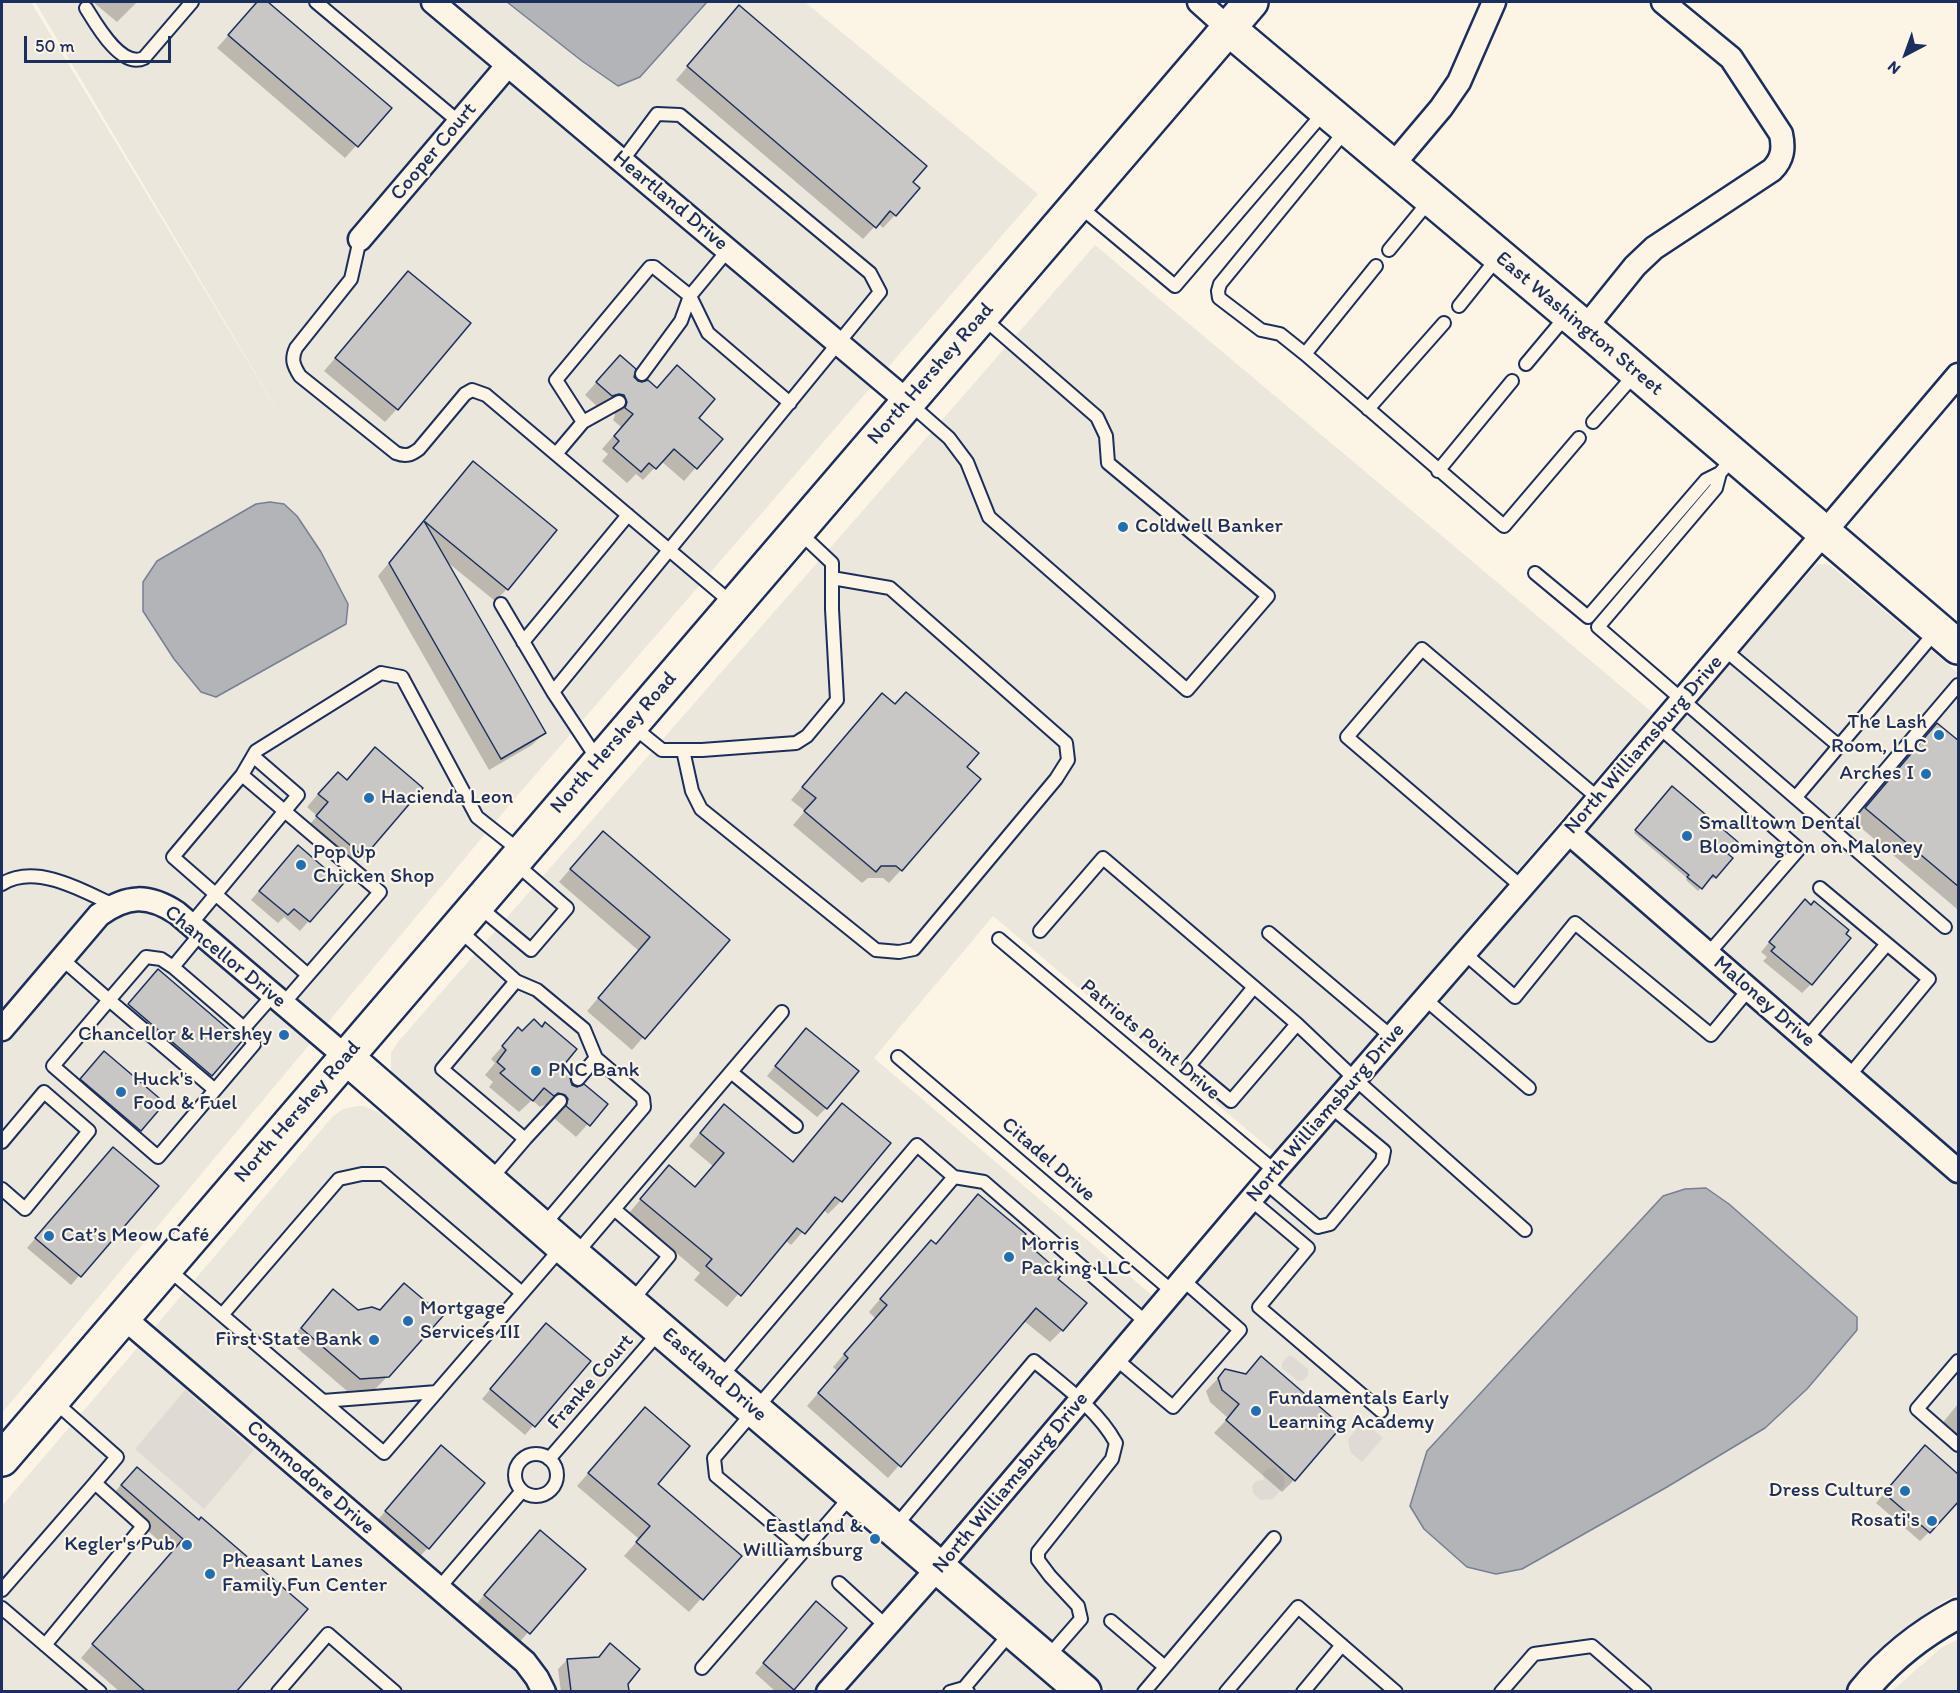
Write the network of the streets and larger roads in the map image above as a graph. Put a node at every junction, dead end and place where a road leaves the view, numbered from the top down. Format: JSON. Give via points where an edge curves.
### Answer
{"nodes":[{"id":1,"x":433,"y":2,"type":"edge"},
{"id":2,"x":1199,"y":2,"type":"edge"},
{"id":3,"x":1251,"y":2,"type":"edge"},
{"id":4,"x":1494,"y":2,"type":"edge"},
{"id":5,"x":1663,"y":2,"type":"edge"},
{"id":6,"x":1228,"y":28,"type":"junction"},
{"id":7,"x":508,"y":65,"type":"junction"},
{"id":8,"x":1392,"y":166,"type":"junction"},
{"id":9,"x":360,"y":239,"type":"road end"},
{"id":10,"x":1576,"y":321,"type":"junction"},
{"id":11,"x":1959,"y":375,"type":"edge"},
{"id":12,"x":907,"y":401,"type":"junction"},
{"id":13,"x":1823,"y":533,"type":"junction"},
{"id":14,"x":1948,"y":638,"type":"edge"},
{"id":15,"x":1569,"y":833,"type":"junction"},
{"id":16,"x":2,"y":1027,"type":"edge"},
{"id":17,"x":346,"y":1057,"type":"junction"},
{"id":18,"x":1959,"y":1171,"type":"edge"},
{"id":19,"x":123,"y":1317,"type":"junction"},
{"id":20,"x":5,"y":1448,"type":"edge"},
{"id":21,"x":939,"y":1567,"type":"junction"},
{"id":22,"x":1959,"y":1614,"type":"edge"},
{"id":23,"x":1865,"y":1690,"type":"edge"},
{"id":24,"x":543,"y":1692,"type":"edge"},
{"id":25,"x":828,"y":1692,"type":"edge"},
{"id":26,"x":1084,"y":1692,"type":"edge"}],
"edges":[{"from":1,"to":7,"type":"street","name":"Heartland Drive"},
{"from":2,"to":6,"type":"street","name":"East Washington Street"},
{"from":3,"to":6,"type":"main road","name":"North Hershey Road"},
{"from":4,"to":8,"type":"street","via":[[1459,82]]},
{"from":5,"to":10,"type":"street","via":[[1731,58],[1781,134],[1783,153],[1772,170],[1654,248]]},
{"from":6,"to":8,"type":"main road","name":"East Washington Street"},
{"from":6,"to":12,"type":"main road","name":"North Hershey Road"},
{"from":7,"to":9,"type":"street","name":"Cooper Court"},
{"from":7,"to":12,"type":"street","name":"Heartland Drive"},
{"from":8,"to":10,"type":"main road","name":"East Washington Street"},
{"from":10,"to":13,"type":"main road","name":"East Washington Street","via":[[1637,372],[1727,465]]},
{"from":11,"to":13,"type":"street","name":"North Williamsburg Drive"},
{"from":12,"to":17,"type":"main road","name":"North Hershey Road"},
{"from":13,"to":14,"type":"main road","name":"East Washington Street"},
{"from":13,"to":15,"type":"street","name":"North Williamsburg Drive"},
{"from":15,"to":18,"type":"street","name":"Maloney Drive"},
{"from":15,"to":21,"type":"street","name":"North Williamsburg Drive"},
{"from":16,"to":17,"type":"street","name":"Chancellor Drive","via":[[99,915],[130,899],[146,899],[164,904],[196,929]]},
{"from":17,"to":19,"type":"main road","name":"North Hershey Road"},
{"from":17,"to":21,"type":"main road","name":"Eastland Drive"},
{"from":19,"to":20,"type":"main road","name":"North Hershey Road"},
{"from":19,"to":24,"type":"street","name":"Commodore Drive","via":[[525,1662]]},
{"from":21,"to":25,"type":"street","name":"North Williamsburg Drive"},
{"from":21,"to":26,"type":"main road","name":"Eastland Drive"},
{"from":22,"to":23,"type":"street","via":[[1908,1647]]}]}
